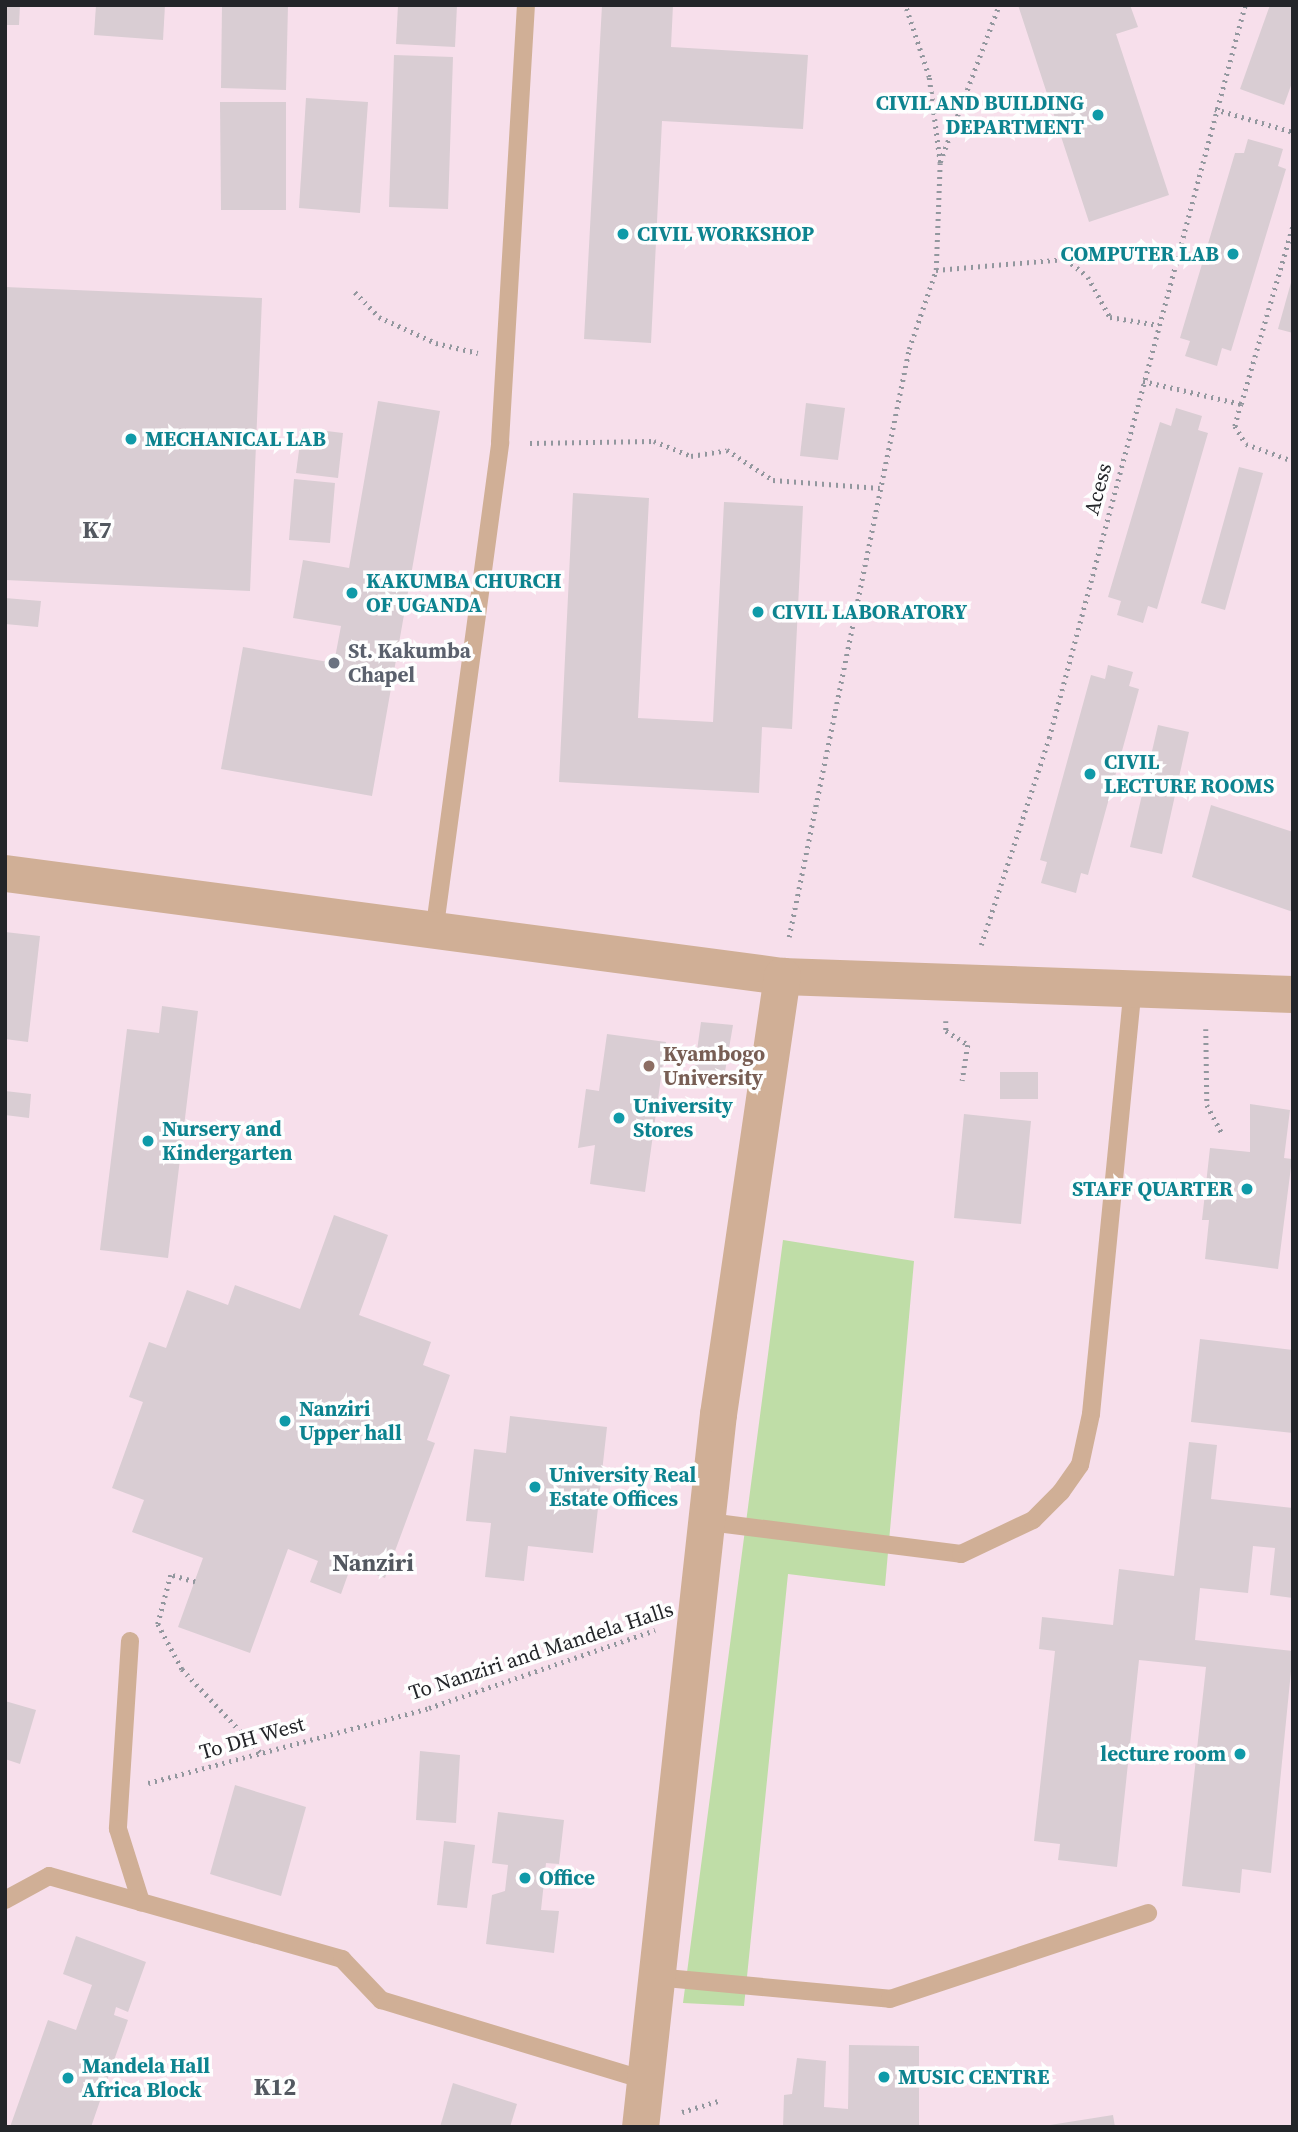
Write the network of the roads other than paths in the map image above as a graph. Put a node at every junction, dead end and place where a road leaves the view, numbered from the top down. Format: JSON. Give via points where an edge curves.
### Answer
{"nodes":[{"id":1,"x":526,"y":5,"type":"edge"},
{"id":2,"x":5,"y":873,"type":"edge"},
{"id":3,"x":434,"y":933,"type":"junction"},
{"id":4,"x":782,"y":976,"type":"junction"},
{"id":5,"x":1133,"y":985,"type":"junction"},
{"id":6,"x":1293,"y":994,"type":"edge"},
{"id":7,"x":709,"y":1522,"type":"junction"},
{"id":8,"x":130,"y":1641,"type":"dead end"},
{"id":9,"x":5,"y":1900,"type":"edge"},
{"id":10,"x":141,"y":1902,"type":"junction"},
{"id":11,"x":1148,"y":1913,"type":"dead end"},
{"id":12,"x":655,"y":1977,"type":"junction"},
{"id":13,"x":644,"y":2080,"type":"junction"},
{"id":14,"x":640,"y":2127,"type":"edge"}],
"edges":[{"from":1,"to":3,"type":"lane","via":[[500,442]]},
{"from":2,"to":3,"type":"street"},
{"from":3,"to":4,"type":"street"},
{"from":4,"to":5,"type":"street"},
{"from":4,"to":7,"type":"street"},
{"from":5,"to":6,"type":"street"},
{"from":5,"to":7,"type":"lane","via":[[1091,1414],[1080,1465],[1061,1492],[1023,1526],[961,1554]]},
{"from":7,"to":12,"type":"street"},
{"from":8,"to":10,"type":"lane","via":[[118,1829]]},
{"from":9,"to":10,"type":"lane","via":[[49,1876]]},
{"from":10,"to":13,"type":"lane","via":[[342,1959],[381,2000]]},
{"from":11,"to":12,"type":"lane","via":[[890,2000]]},
{"from":12,"to":13,"type":"street"},
{"from":13,"to":14,"type":"street"}]}
